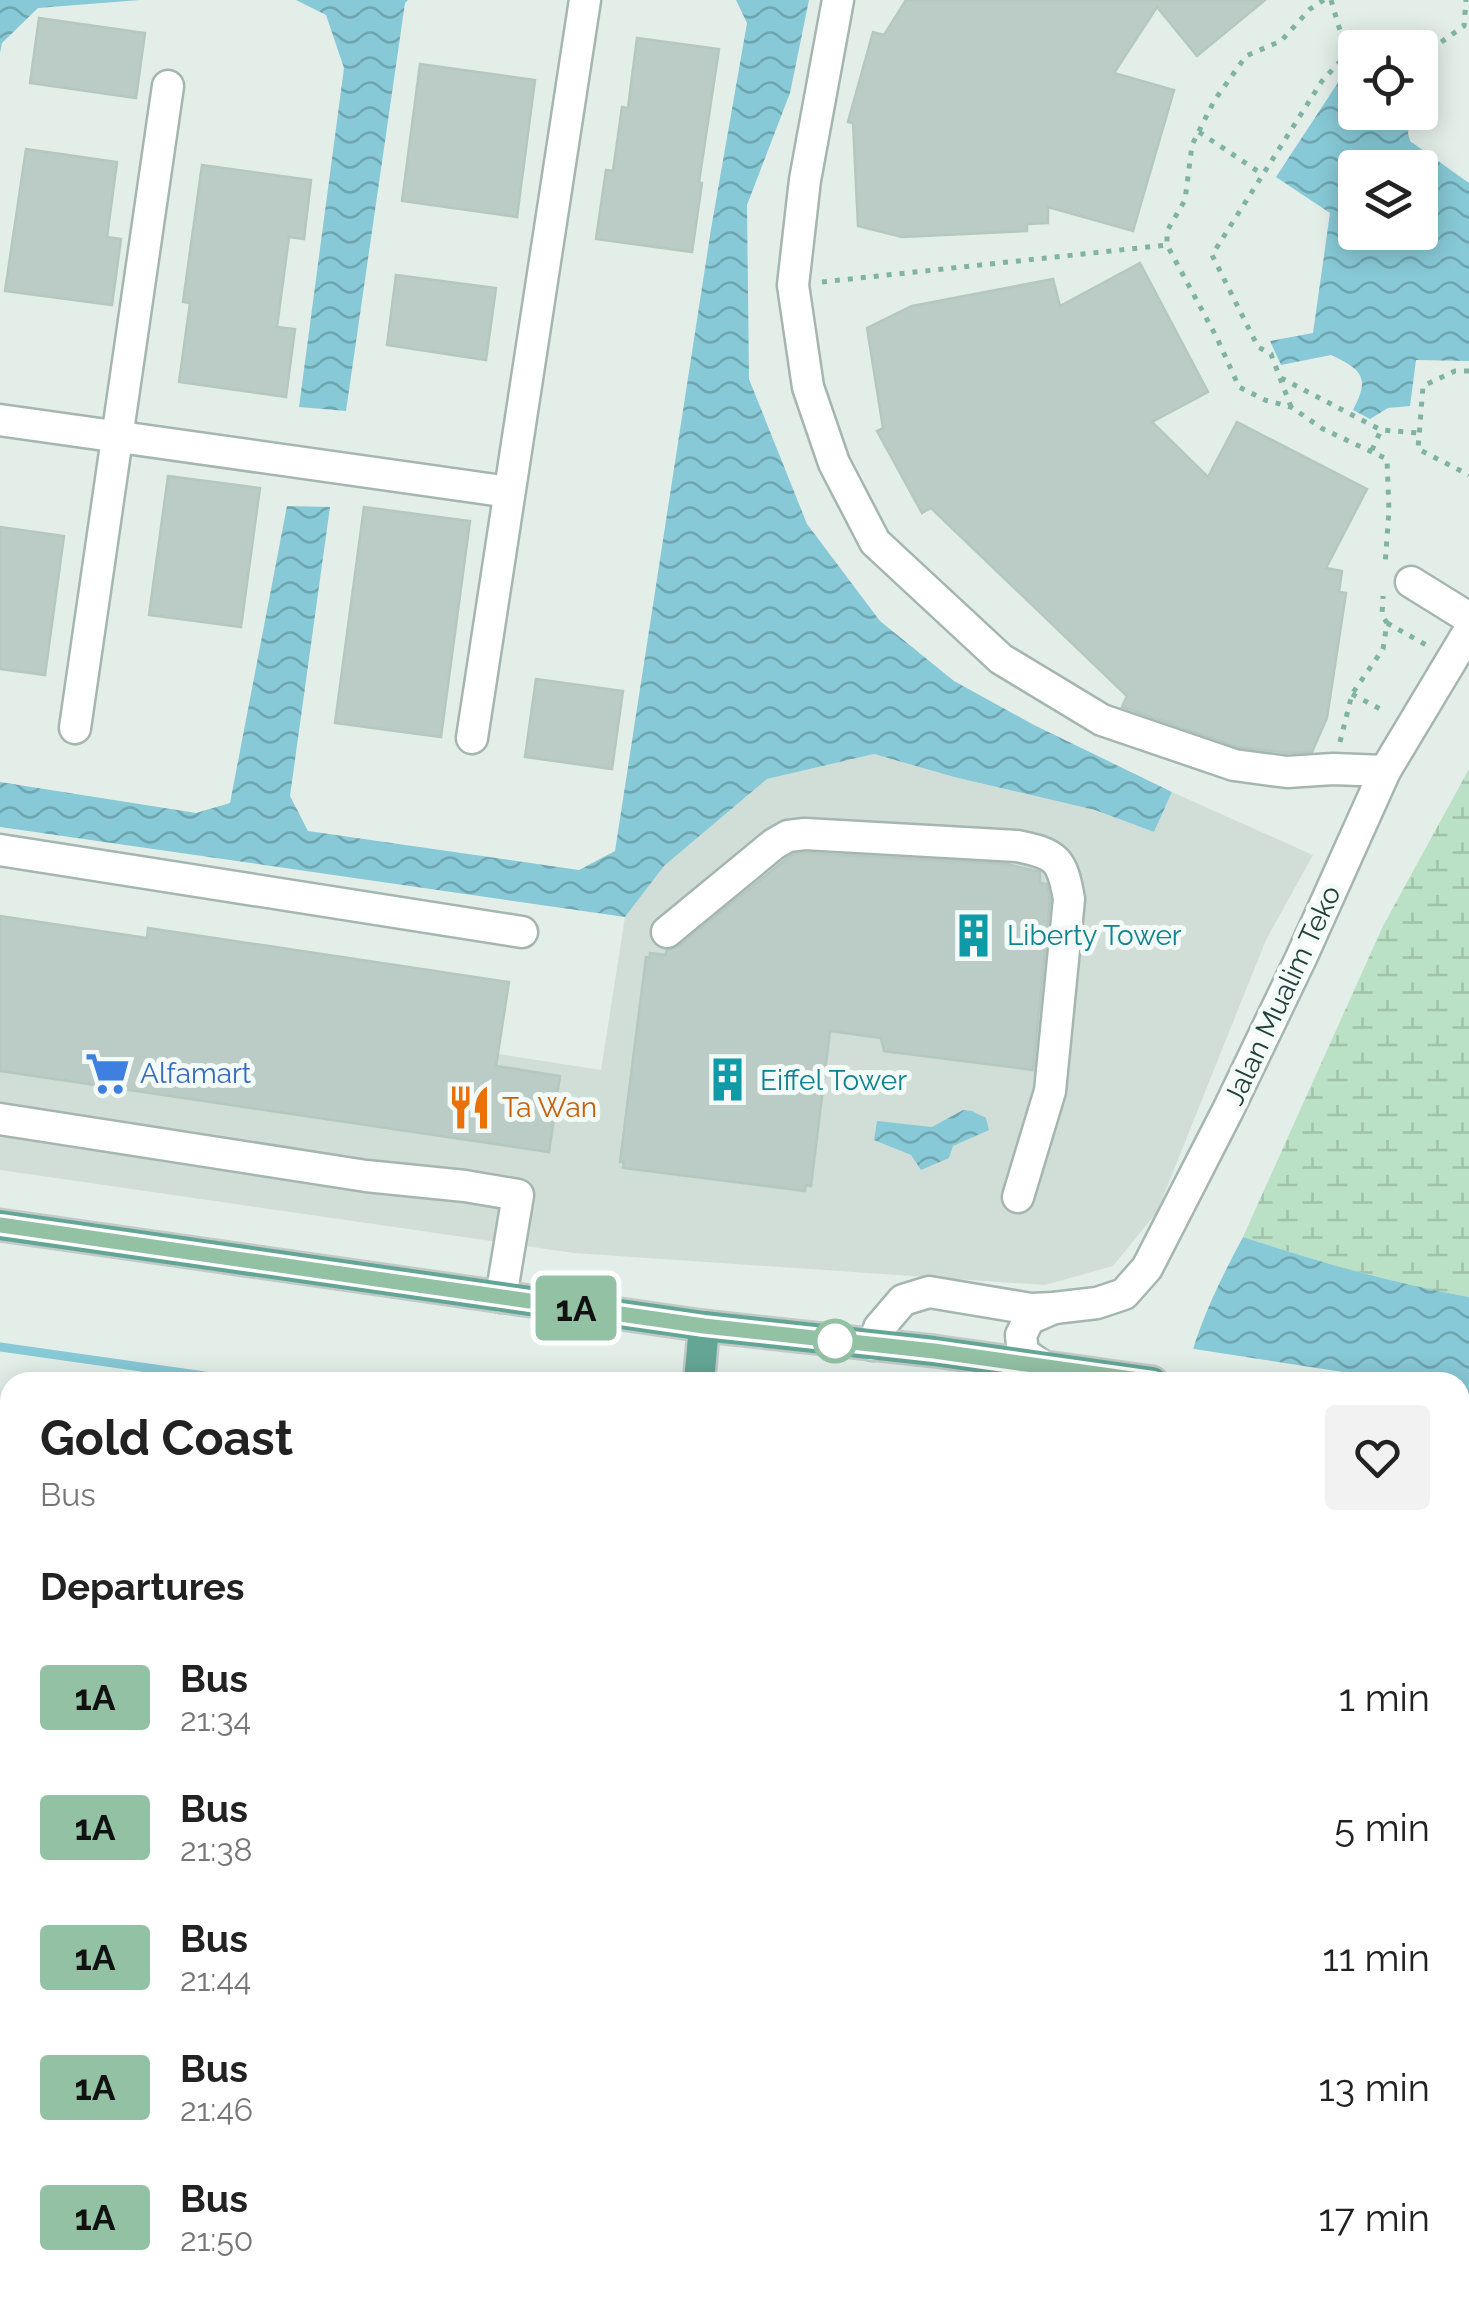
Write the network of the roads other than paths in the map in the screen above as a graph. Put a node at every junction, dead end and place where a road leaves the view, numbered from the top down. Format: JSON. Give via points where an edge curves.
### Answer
{"nodes":[{"id":1,"x":585,"y":0,"type":"edge"},
{"id":2,"x":838,"y":0,"type":"edge"},
{"id":3,"x":168,"y":86,"type":"dead end"},
{"id":4,"x":0,"y":420,"type":"edge"},
{"id":5,"x":117,"y":436,"type":"junction"},
{"id":6,"x":510,"y":492,"type":"junction"},
{"id":7,"x":1411,"y":582,"type":"dead end"},
{"id":8,"x":1469,"y":618,"type":"edge"},
{"id":9,"x":1469,"y":631,"type":"edge"},
{"id":10,"x":75,"y":728,"type":"dead end"},
{"id":11,"x":472,"y":738,"type":"dead end"},
{"id":12,"x":1385,"y":771,"type":"junction"},
{"id":13,"x":0,"y":850,"type":"edge"},
{"id":14,"x":522,"y":932,"type":"dead end"},
{"id":15,"x":667,"y":932,"type":"dead end"},
{"id":16,"x":0,"y":1119,"type":"edge"},
{"id":17,"x":1018,"y":1198,"type":"dead end"},
{"id":18,"x":0,"y":1225,"type":"edge"},
{"id":19,"x":501,"y":1298,"type":"junction"},
{"id":20,"x":1054,"y":1308,"type":"junction"},
{"id":21,"x":704,"y":1326,"type":"junction"},
{"id":22,"x":873,"y":1344,"type":"junction"},
{"id":23,"x":1044,"y":1367,"type":"junction"},
{"id":24,"x":701,"y":1372,"type":"edge"},
{"id":25,"x":1080,"y":1372,"type":"edge"}],
"edges":[{"from":1,"to":6,"type":"street"},
{"from":2,"to":12,"type":"street","via":[[793,285],[808,387],[834,463],[876,542],[1001,658],[1102,720],[1234,765]]},
{"from":3,"to":5,"type":"street"},
{"from":4,"to":5,"type":"street"},
{"from":5,"to":6,"type":"street"},
{"from":5,"to":10,"type":"street"},
{"from":6,"to":11,"type":"street"},
{"from":7,"to":8,"type":"street"},
{"from":9,"to":12,"type":"street","name":"Jalan Mualim Teko"},
{"from":12,"to":20,"type":"street","name":"Jalan Mualim Teko","via":[[1148,1268],[1124,1294]]},
{"from":13,"to":14,"type":"street"},
{"from":15,"to":17,"type":"street","via":[[788,836],[1016,846],[1056,860],[1068,900],[1050,1092]]},
{"from":16,"to":19,"type":"street","via":[[518,1195]]},
{"from":18,"to":19,"type":"main road"},
{"from":19,"to":21,"type":"main road"},
{"from":20,"to":22,"type":"street","name":"Jalan Mualim Teko","via":[[929,1292],[903,1300]]},
{"from":20,"to":23,"type":"street","via":[[1029,1319],[1021,1335],[1023,1353]]},
{"from":21,"to":22,"type":"main road"},
{"from":21,"to":24,"type":"main road"},
{"from":22,"to":23,"type":"main road"},
{"from":23,"to":25,"type":"main road"}]}
